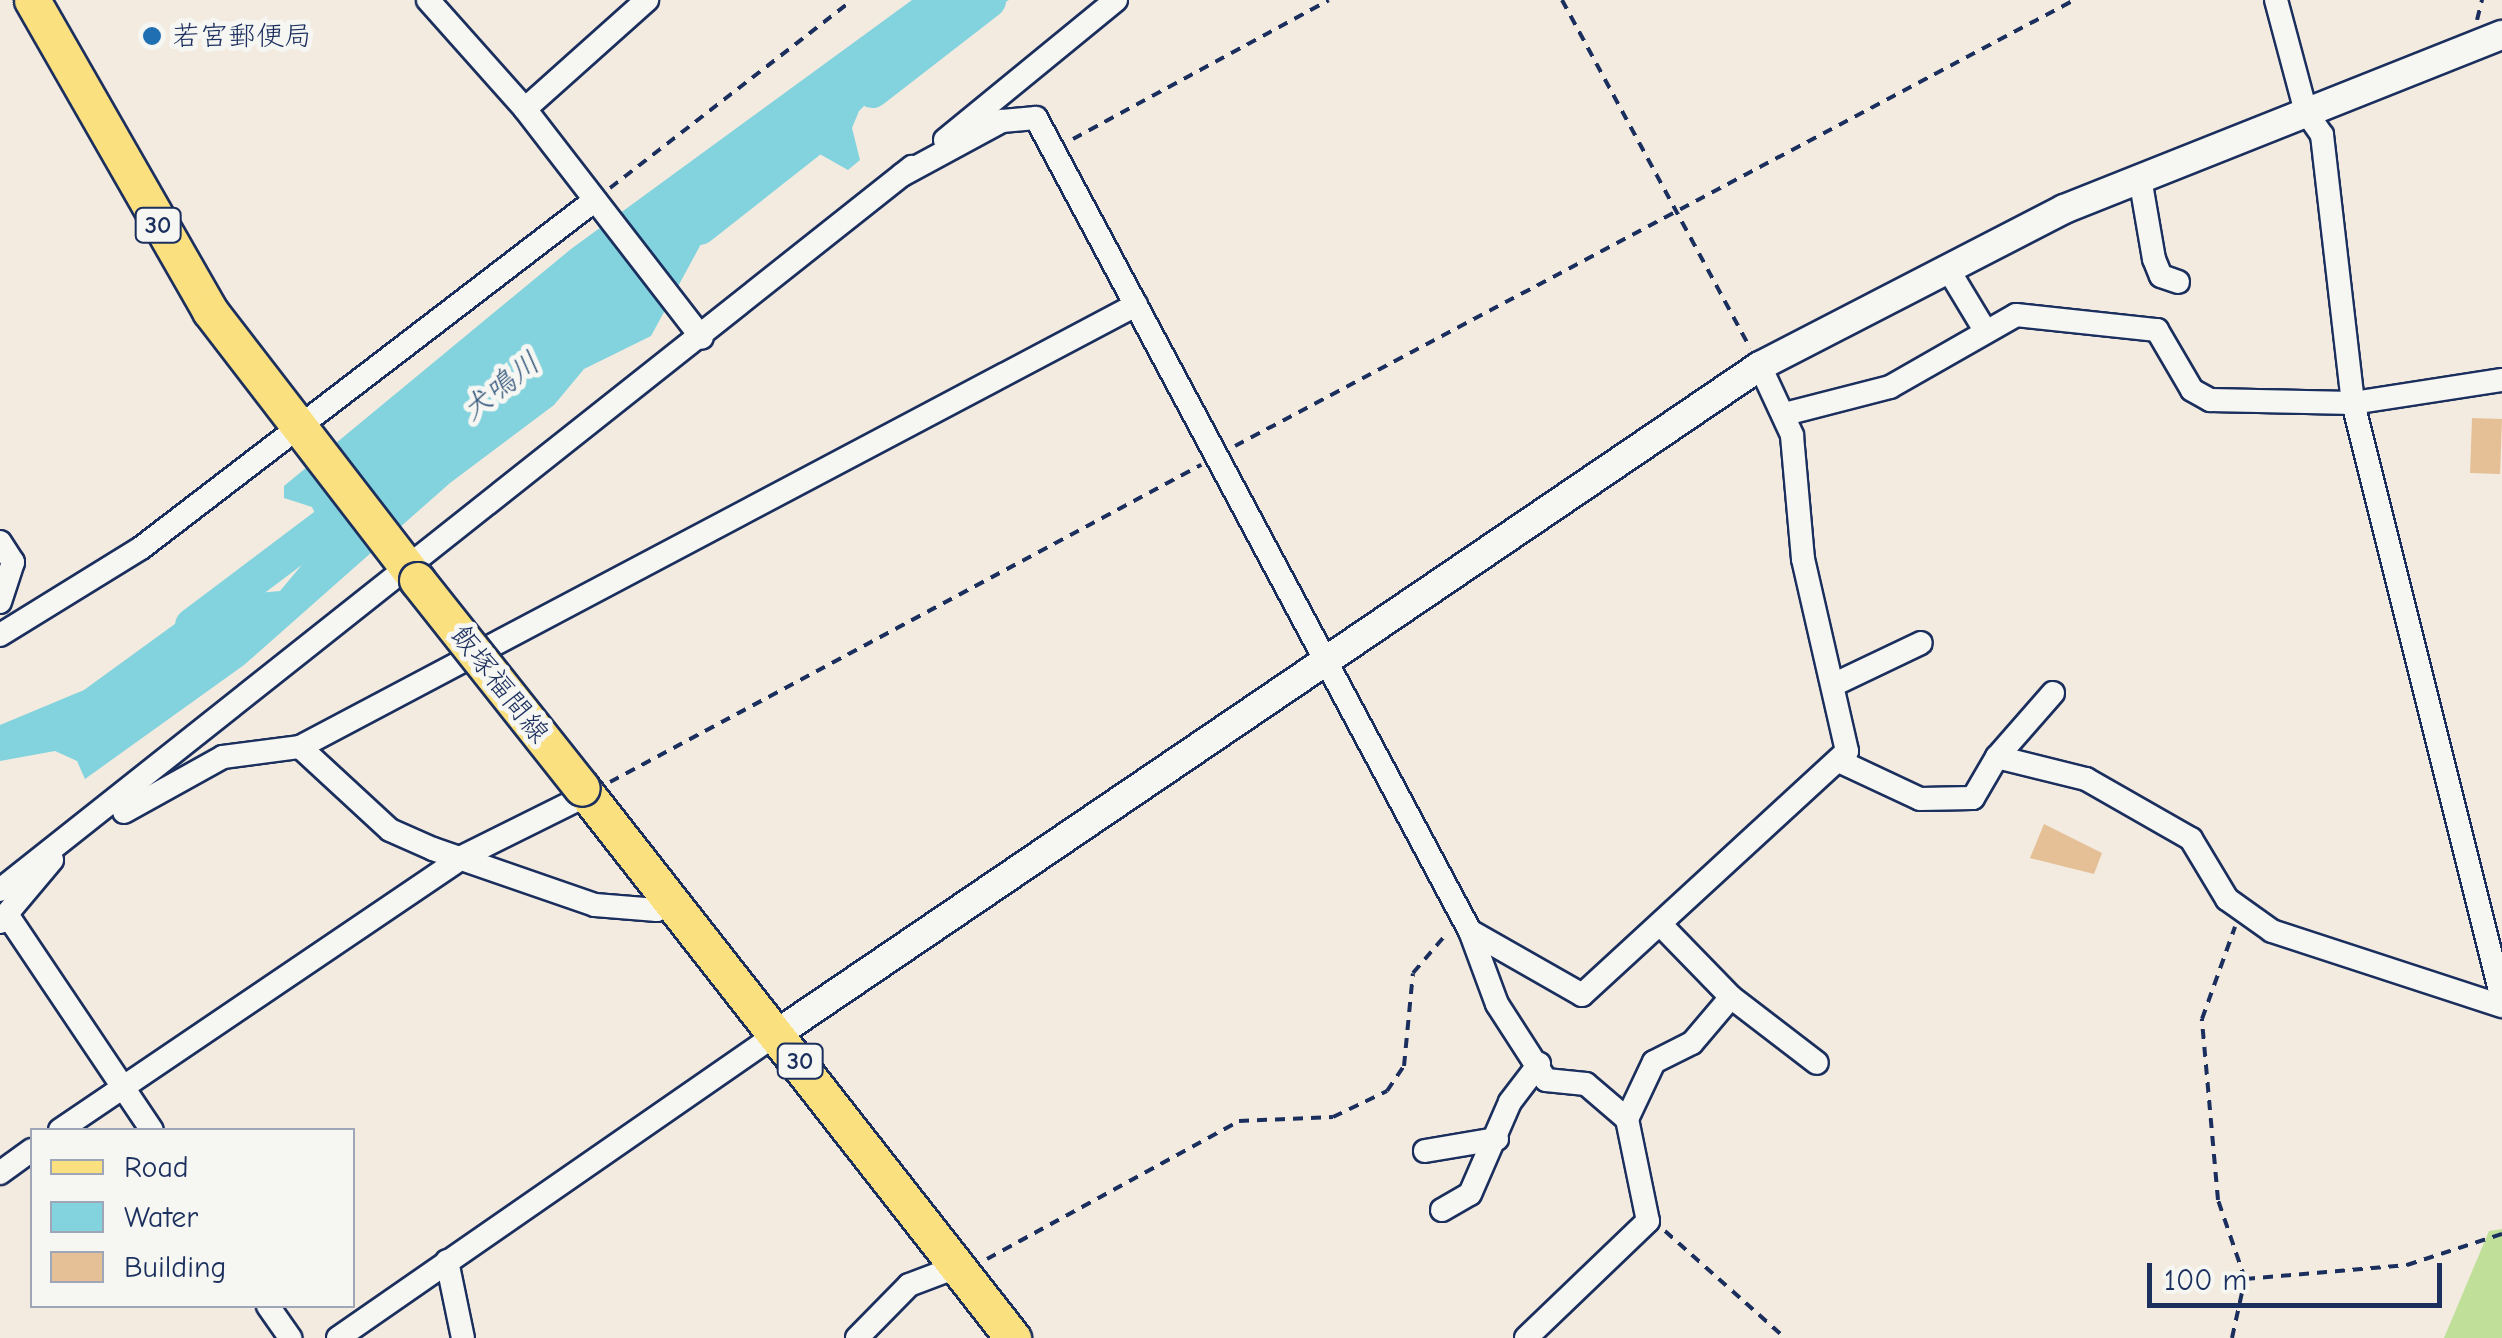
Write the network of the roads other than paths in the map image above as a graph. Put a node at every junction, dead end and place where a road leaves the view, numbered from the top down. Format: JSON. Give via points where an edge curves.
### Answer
{"nodes":[{"id":1,"x":32,"y":0,"type":"edge"},
{"id":2,"x":428,"y":0,"type":"edge"},
{"id":3,"x":647,"y":0,"type":"edge"},
{"id":4,"x":1116,"y":0,"type":"edge"},
{"id":5,"x":2276,"y":0,"type":"edge"},
{"id":6,"x":2502,"y":35,"type":"edge"},
{"id":7,"x":526,"y":108,"type":"junction"},
{"id":8,"x":2306,"y":112,"type":"junction"},
{"id":9,"x":902,"y":175,"type":"junction"},
{"id":10,"x":2140,"y":178,"type":"junction"},
{"id":11,"x":594,"y":200,"type":"junction"},
{"id":12,"x":1948,"y":269,"type":"junction"},
{"id":13,"x":2178,"y":282,"type":"dead end"},
{"id":14,"x":1136,"y":306,"type":"junction"},
{"id":15,"x":1983,"y":327,"type":"junction"},
{"id":16,"x":702,"y":338,"type":"junction"},
{"id":17,"x":1760,"y":366,"type":"junction"},
{"id":18,"x":2502,"y":380,"type":"edge"},
{"id":19,"x":2352,"y":403,"type":"junction"},
{"id":20,"x":1785,"y":414,"type":"junction"},
{"id":21,"x":300,"y":432,"type":"junction"},
{"id":22,"x":0,"y":542,"type":"edge"},
{"id":23,"x":410,"y":572,"type":"junction"},
{"id":24,"x":0,"y":602,"type":"edge"},
{"id":25,"x":0,"y":634,"type":"edge"},
{"id":26,"x":1920,"y":643,"type":"dead end"},
{"id":27,"x":1324,"y":660,"type":"junction"},
{"id":28,"x":1835,"y":684,"type":"junction"},
{"id":29,"x":2054,"y":693,"type":"dead end"},
{"id":30,"x":300,"y":747,"type":"junction"},
{"id":31,"x":1997,"y":758,"type":"junction"},
{"id":32,"x":1841,"y":762,"type":"junction"},
{"id":33,"x":584,"y":791,"type":"junction"},
{"id":34,"x":78,"y":837,"type":"junction"},
{"id":35,"x":464,"y":856,"type":"junction"},
{"id":36,"x":0,"y":890,"type":"edge"},
{"id":37,"x":673,"y":902,"type":"junction"},
{"id":38,"x":5,"y":921,"type":"edge"},
{"id":39,"x":1466,"y":924,"type":"junction"},
{"id":40,"x":1663,"y":928,"type":"junction"},
{"id":41,"x":2498,"y":952,"type":"edge"},
{"id":42,"x":1731,"y":997,"type":"junction"},
{"id":43,"x":2502,"y":1003,"type":"edge"},
{"id":44,"x":778,"y":1033,"type":"junction"},
{"id":45,"x":1817,"y":1062,"type":"dead end"},
{"id":46,"x":1539,"y":1064,"type":"junction"},
{"id":47,"x":124,"y":1086,"type":"junction"},
{"id":48,"x":1627,"y":1119,"type":"junction"},
{"id":49,"x":63,"y":1128,"type":"edge"},
{"id":50,"x":151,"y":1128,"type":"edge"},
{"id":51,"x":1497,"y":1140,"type":"junction"},
{"id":52,"x":1424,"y":1150,"type":"dead end"},
{"id":53,"x":30,"y":1151,"type":"edge"},
{"id":54,"x":0,"y":1173,"type":"edge"},
{"id":55,"x":1442,"y":1210,"type":"dead end"},
{"id":56,"x":447,"y":1262,"type":"junction"},
{"id":57,"x":958,"y":1266,"type":"junction"},
{"id":58,"x":269,"y":1308,"type":"edge"},
{"id":59,"x":290,"y":1338,"type":"edge"},
{"id":60,"x":338,"y":1338,"type":"edge"},
{"id":61,"x":463,"y":1338,"type":"edge"},
{"id":62,"x":857,"y":1338,"type":"edge"},
{"id":63,"x":1012,"y":1338,"type":"edge"},
{"id":64,"x":1526,"y":1338,"type":"edge"}],
"edges":[{"from":1,"to":21,"type":"main road","name":"飯塚福間線","number":"30","via":[[210,311]]},
{"from":2,"to":7,"type":"street"},
{"from":3,"to":7,"type":"street"},
{"from":4,"to":9,"type":"street"},
{"from":5,"to":8,"type":"street"},
{"from":6,"to":8,"type":"street"},
{"from":7,"to":11,"type":"street"},
{"from":8,"to":10,"type":"street"},
{"from":8,"to":19,"type":"street","via":[[2322,135]]},
{"from":9,"to":14,"type":"street","via":[[1023,113],[1056,148]]},
{"from":9,"to":16,"type":"street"},
{"from":10,"to":12,"type":"street"},
{"from":10,"to":13,"type":"street","via":[[2154,259],[2161,276]]},
{"from":11,"to":16,"type":"street"},
{"from":11,"to":21,"type":"street"},
{"from":12,"to":15,"type":"street"},
{"from":12,"to":17,"type":"street"},
{"from":14,"to":27,"type":"street"},
{"from":14,"to":30,"type":"street"},
{"from":15,"to":19,"type":"street","via":[[2016,315],[2128,322],[2157,330],[2192,390],[2210,400]]},
{"from":15,"to":20,"type":"street","via":[[1890,387]]},
{"from":16,"to":23,"type":"street"},
{"from":17,"to":20,"type":"street"},
{"from":17,"to":27,"type":"street"},
{"from":18,"to":19,"type":"street"},
{"from":19,"to":41,"type":"street"},
{"from":20,"to":28,"type":"street","via":[[1804,559]]},
{"from":21,"to":23,"type":"main road","name":"飯塚福間線","number":"30"},
{"from":21,"to":25,"type":"street","via":[[141,548]]},
{"from":22,"to":24,"type":"street","via":[[13,562]]},
{"from":23,"to":33,"type":"main road","name":"飯塚福間線","number":"30","bridge":true},
{"from":23,"to":34,"type":"street"},
{"from":26,"to":28,"type":"street"},
{"from":27,"to":39,"type":"street"},
{"from":27,"to":44,"type":"street"},
{"from":28,"to":32,"type":"street","via":[[1847,751]]},
{"from":29,"to":31,"type":"street"},
{"from":30,"to":34,"type":"street","via":[[223,757]]},
{"from":30,"to":35,"type":"street","via":[[390,830]]},
{"from":31,"to":32,"type":"street","via":[[1973,798],[1920,800]]},
{"from":31,"to":43,"type":"street","via":[[2086,779],[2190,838],[2240,913]]},
{"from":32,"to":40,"type":"street"},
{"from":33,"to":35,"type":"street"},
{"from":33,"to":37,"type":"main road","name":"飯塚福間線","number":"30"},
{"from":34,"to":36,"type":"street"},
{"from":34,"to":38,"type":"street"},
{"from":35,"to":37,"type":"street","via":[[595,905],[657,910]]},
{"from":35,"to":47,"type":"street"},
{"from":37,"to":44,"type":"main road","name":"飯塚福間線","number":"30"},
{"from":38,"to":47,"type":"street"},
{"from":39,"to":40,"type":"street","via":[[1582,995]]},
{"from":39,"to":46,"type":"street","via":[[1497,1004]]},
{"from":40,"to":42,"type":"street"},
{"from":41,"to":43,"type":"street"},
{"from":42,"to":45,"type":"street"},
{"from":42,"to":48,"type":"street","via":[[1692,1043],[1654,1062]]},
{"from":44,"to":56,"type":"street"},
{"from":44,"to":57,"type":"main road","name":"飯塚福間線","number":"30"},
{"from":46,"to":48,"type":"street","via":[[1546,1080],[1586,1084]]},
{"from":46,"to":51,"type":"street","via":[[1510,1102]]},
{"from":47,"to":49,"type":"street"},
{"from":47,"to":50,"type":"street"},
{"from":48,"to":64,"type":"street","via":[[1648,1221]]},
{"from":51,"to":52,"type":"street"},
{"from":51,"to":55,"type":"street","via":[[1470,1194]]},
{"from":53,"to":54,"type":"street"},
{"from":56,"to":60,"type":"street"},
{"from":56,"to":61,"type":"street"},
{"from":57,"to":62,"type":"street","via":[[909,1286]]},
{"from":57,"to":63,"type":"main road","name":"飯塚福間線","number":"30"},
{"from":58,"to":59,"type":"street"}]}
